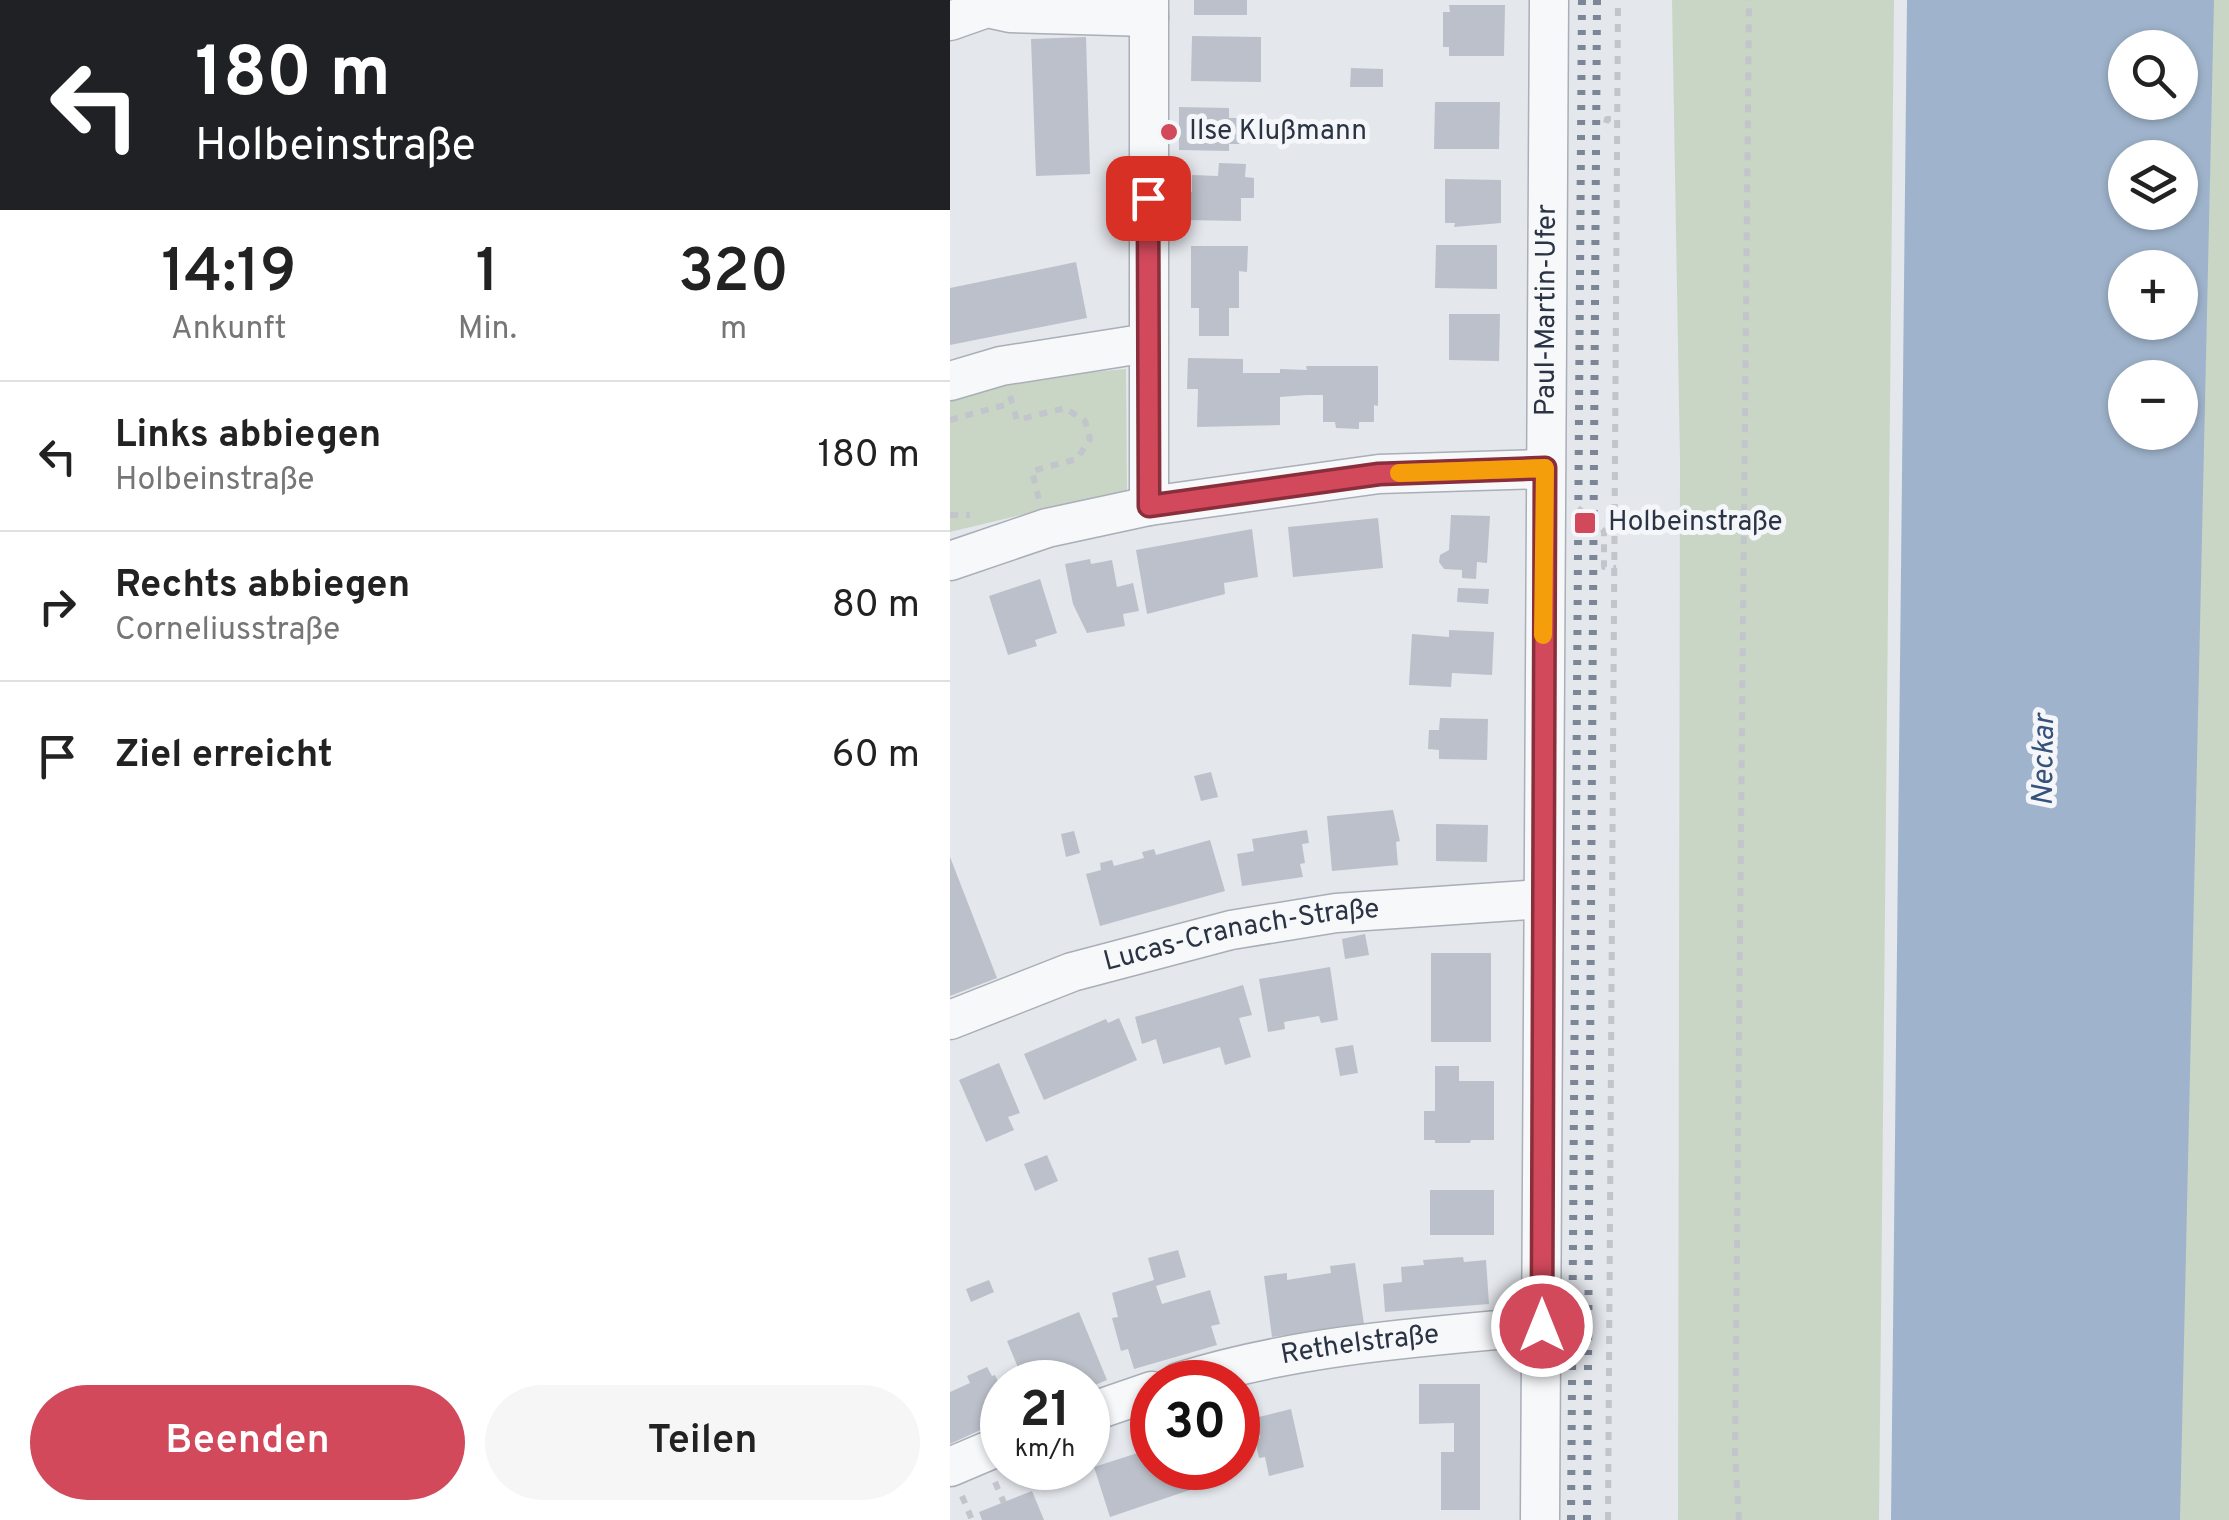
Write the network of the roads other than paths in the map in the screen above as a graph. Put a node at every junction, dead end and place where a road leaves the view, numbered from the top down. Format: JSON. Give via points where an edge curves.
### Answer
{"nodes":[{"id":1,"x":1549,"y":0,"type":"edge"},
{"id":2,"x":1149,"y":9,"type":"edge"},
{"id":3,"x":950,"y":22,"type":"edge"},
{"id":4,"x":1148,"y":343,"type":"junction"},
{"id":5,"x":950,"y":381,"type":"edge"},
{"id":6,"x":1545,"y":468,"type":"junction"},
{"id":7,"x":1149,"y":506,"type":"junction"},
{"id":8,"x":950,"y":561,"type":"edge"},
{"id":9,"x":1542,"y":899,"type":"junction"},
{"id":10,"x":950,"y":1020,"type":"edge"},
{"id":11,"x":1542,"y":1326,"type":"junction"},
{"id":12,"x":1260,"y":1363,"type":"edge"},
{"id":13,"x":980,"y":1454,"type":"edge"},
{"id":14,"x":950,"y":1467,"type":"edge"},
{"id":15,"x":1540,"y":1520,"type":"edge"}],
"edges":[{"from":1,"to":6,"type":"street","name":"Paul-Martin-Ufer"},
{"from":2,"to":3,"type":"street","via":[[987,8]]},
{"from":2,"to":4,"type":"street"},
{"from":4,"to":5,"type":"street"},
{"from":4,"to":7,"type":"street"},
{"from":6,"to":7,"type":"street","via":[[1379,474]]},
{"from":6,"to":9,"type":"street","name":"Paul-Martin-Ufer"},
{"from":7,"to":8,"type":"street","via":[[1047,528]]},
{"from":9,"to":10,"type":"street","name":"Lucas-Cranach-Straße","via":[[1336,913],[1231,930],[1072,972]]},
{"from":9,"to":11,"type":"street","name":"Paul-Martin-Ufer"},
{"from":11,"to":12,"type":"street","name":"Rethelstraße","via":[[1320,1349]]},
{"from":11,"to":15,"type":"street","name":"Paul-Martin-Ufer"},
{"from":13,"to":14,"type":"street"}]}
